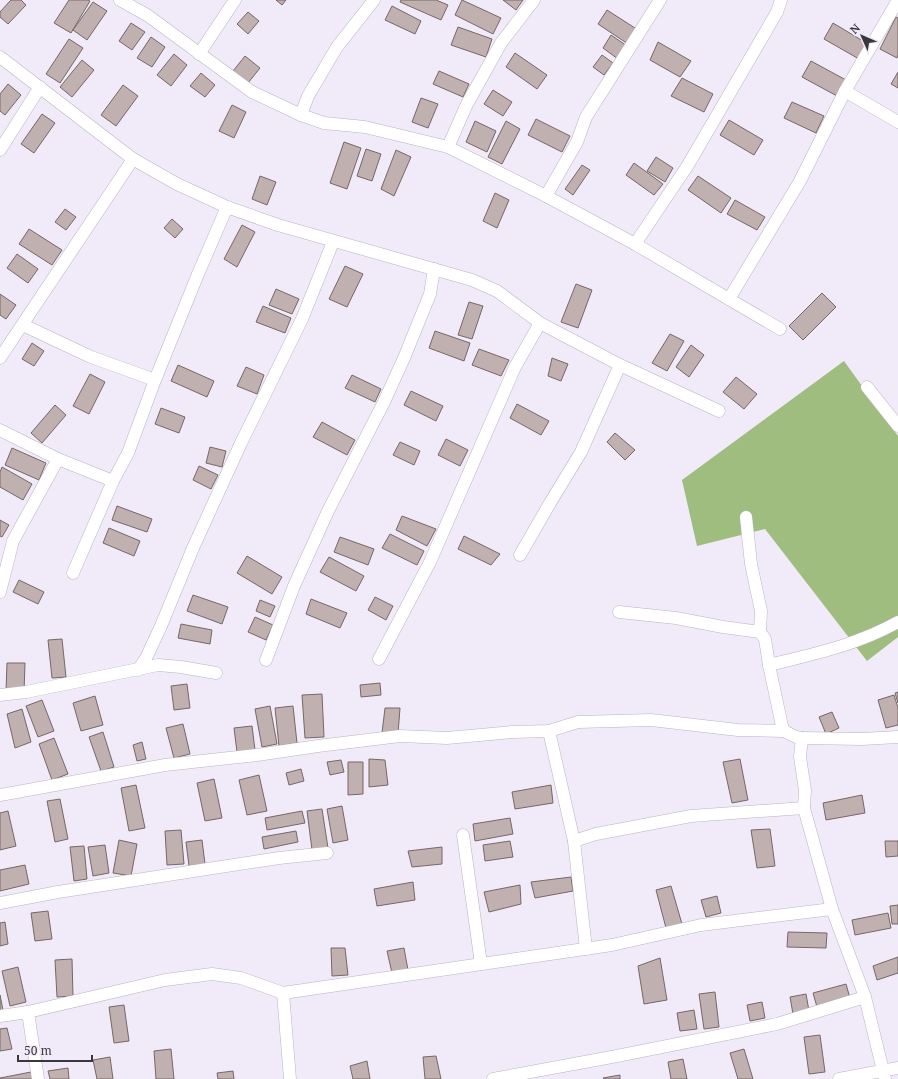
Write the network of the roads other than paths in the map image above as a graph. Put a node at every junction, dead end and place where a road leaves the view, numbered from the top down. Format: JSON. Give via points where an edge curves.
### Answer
{"nodes":[{"id":1,"x":120,"y":0,"type":"edge"},
{"id":2,"x":235,"y":0,"type":"edge"},
{"id":3,"x":374,"y":0,"type":"edge"},
{"id":4,"x":534,"y":0,"type":"edge"},
{"id":5,"x":660,"y":0,"type":"edge"},
{"id":6,"x":781,"y":0,"type":"edge"},
{"id":7,"x":898,"y":0,"type":"edge"},
{"id":8,"x":199,"y":54,"type":"junction"},
{"id":9,"x":0,"y":57,"type":"edge"},
{"id":10,"x":40,"y":87,"type":"junction"},
{"id":11,"x":845,"y":91,"type":"junction"},
{"id":12,"x":301,"y":115,"type":"junction"},
{"id":13,"x":898,"y":122,"type":"edge"},
{"id":14,"x":448,"y":147,"type":"junction"},
{"id":15,"x":0,"y":150,"type":"edge"},
{"id":16,"x":133,"y":160,"type":"junction"},
{"id":17,"x":546,"y":196,"type":"junction"},
{"id":18,"x":227,"y":207,"type":"junction"},
{"id":19,"x":333,"y":242,"type":"junction"},
{"id":20,"x":635,"y":244,"type":"junction"},
{"id":21,"x":434,"y":269,"type":"junction"},
{"id":22,"x":729,"y":299,"type":"junction"},
{"id":23,"x":540,"y":322,"type":"junction"},
{"id":24,"x":23,"y":325,"type":"junction"},
{"id":25,"x":780,"y":329,"type":"dead end"},
{"id":26,"x":0,"y":358,"type":"edge"},
{"id":27,"x":620,"y":365,"type":"junction"},
{"id":28,"x":155,"y":380,"type":"junction"},
{"id":29,"x":867,"y":387,"type":"dead end"},
{"id":30,"x":719,"y":412,"type":"dead end"},
{"id":31,"x":898,"y":426,"type":"edge"},
{"id":32,"x":0,"y":430,"type":"edge"},
{"id":33,"x":58,"y":459,"type":"junction"},
{"id":34,"x":113,"y":482,"type":"junction"},
{"id":35,"x":746,"y":517,"type":"dead end"},
{"id":36,"x":520,"y":555,"type":"dead end"},
{"id":37,"x":73,"y":573,"type":"dead end"},
{"id":38,"x":0,"y":592,"type":"edge"},
{"id":39,"x":619,"y":612,"type":"dead end"},
{"id":40,"x":898,"y":622,"type":"edge"},
{"id":41,"x":760,"y":632,"type":"junction"},
{"id":42,"x":379,"y":659,"type":"dead end"},
{"id":43,"x":266,"y":660,"type":"dead end"},
{"id":44,"x":769,"y":665,"type":"junction"},
{"id":45,"x":138,"y":670,"type":"junction"},
{"id":46,"x":216,"y":673,"type":"dead end"},
{"id":47,"x":0,"y":695,"type":"edge"},
{"id":48,"x":549,"y":731,"type":"junction"},
{"id":49,"x":784,"y":731,"type":"junction"},
{"id":50,"x":898,"y":737,"type":"edge"},
{"id":51,"x":802,"y":738,"type":"junction"},
{"id":52,"x":0,"y":795,"type":"edge"},
{"id":53,"x":804,"y":808,"type":"junction"},
{"id":54,"x":463,"y":835,"type":"dead end"},
{"id":55,"x":574,"y":841,"type":"junction"},
{"id":56,"x":327,"y":853,"type":"dead end"},
{"id":57,"x":0,"y":903,"type":"edge"},
{"id":58,"x":832,"y":909,"type":"junction"},
{"id":59,"x":586,"y":949,"type":"junction"},
{"id":60,"x":481,"y":964,"type":"junction"},
{"id":61,"x":283,"y":993,"type":"junction"},
{"id":62,"x":865,"y":997,"type":"junction"},
{"id":63,"x":28,"y":1012,"type":"junction"},
{"id":64,"x":0,"y":1016,"type":"edge"},
{"id":65,"x":898,"y":1068,"type":"edge"},
{"id":66,"x":883,"y":1075,"type":"edge"},
{"id":67,"x":38,"y":1079,"type":"edge"},
{"id":68,"x":290,"y":1079,"type":"edge"},
{"id":69,"x":493,"y":1079,"type":"edge"},
{"id":70,"x":839,"y":1079,"type":"edge"}],
"edges":[{"from":1,"to":8,"type":"street","via":[[147,15]]},
{"from":2,"to":8,"type":"street"},
{"from":3,"to":12,"type":"street","via":[[337,47],[308,96]]},
{"from":4,"to":14,"type":"street","via":[[501,43],[467,104]]},
{"from":5,"to":17,"type":"street","via":[[586,117],[577,142]]},
{"from":6,"to":20,"type":"street","via":[[777,12],[688,165]]},
{"from":7,"to":11,"type":"street"},
{"from":8,"to":12,"type":"street","via":[[252,92]]},
{"from":9,"to":10,"type":"street"},
{"from":10,"to":15,"type":"street"},
{"from":10,"to":16,"type":"street"},
{"from":11,"to":13,"type":"street"},
{"from":11,"to":22,"type":"street","via":[[800,181]]},
{"from":12,"to":14,"type":"street","via":[[324,123],[366,127]]},
{"from":14,"to":17,"type":"street"},
{"from":16,"to":18,"type":"street"},
{"from":16,"to":24,"type":"street"},
{"from":17,"to":20,"type":"street"},
{"from":18,"to":19,"type":"street"},
{"from":18,"to":28,"type":"street"},
{"from":19,"to":21,"type":"street"},
{"from":19,"to":45,"type":"street","via":[[302,320],[241,443],[161,626]]},
{"from":20,"to":22,"type":"street"},
{"from":21,"to":23,"type":"street","via":[[472,280],[497,291]]},
{"from":21,"to":43,"type":"street","via":[[430,294],[404,358],[328,511],[294,586]]},
{"from":22,"to":25,"type":"street"},
{"from":23,"to":27,"type":"street"},
{"from":23,"to":42,"type":"street","via":[[515,367],[430,562]]},
{"from":24,"to":26,"type":"street"},
{"from":24,"to":28,"type":"street","via":[[91,357]]},
{"from":27,"to":30,"type":"street"},
{"from":27,"to":36,"type":"street","via":[[581,452]]},
{"from":28,"to":34,"type":"street","via":[[128,453]]},
{"from":29,"to":31,"type":"street"},
{"from":32,"to":33,"type":"street"},
{"from":33,"to":34,"type":"street"},
{"from":33,"to":38,"type":"street","via":[[13,541]]},
{"from":34,"to":37,"type":"street"},
{"from":35,"to":41,"type":"street","via":[[751,564],[761,611]]},
{"from":39,"to":41,"type":"street","via":[[676,618]]},
{"from":40,"to":44,"type":"street","via":[[885,630],[834,650]]},
{"from":41,"to":44,"type":"street","via":[[764,639]]},
{"from":44,"to":49,"type":"street"},
{"from":45,"to":46,"type":"street","via":[[158,666]]},
{"from":45,"to":47,"type":"street"},
{"from":48,"to":49,"type":"street","via":[[578,722],[651,720],[738,730]]},
{"from":48,"to":52,"type":"street","via":[[447,738],[400,736],[165,765]]},
{"from":48,"to":55,"type":"street"},
{"from":49,"to":51,"type":"street"},
{"from":50,"to":51,"type":"street"},
{"from":51,"to":53,"type":"street","via":[[800,757],[805,790]]},
{"from":53,"to":55,"type":"street","via":[[691,816],[596,834]]},
{"from":53,"to":58,"type":"street"},
{"from":54,"to":60,"type":"street"},
{"from":55,"to":59,"type":"street"},
{"from":56,"to":57,"type":"street","via":[[263,860]]},
{"from":58,"to":59,"type":"street","via":[[701,925]]},
{"from":58,"to":62,"type":"street"},
{"from":59,"to":60,"type":"street"},
{"from":60,"to":61,"type":"street"},
{"from":61,"to":63,"type":"street","via":[[242,978],[212,974],[165,980]]},
{"from":61,"to":68,"type":"street"},
{"from":62,"to":66,"type":"street"},
{"from":62,"to":69,"type":"street","via":[[777,1024]]},
{"from":63,"to":64,"type":"street"},
{"from":63,"to":67,"type":"street"},
{"from":65,"to":66,"type":"street"},
{"from":66,"to":70,"type":"street"}]}
